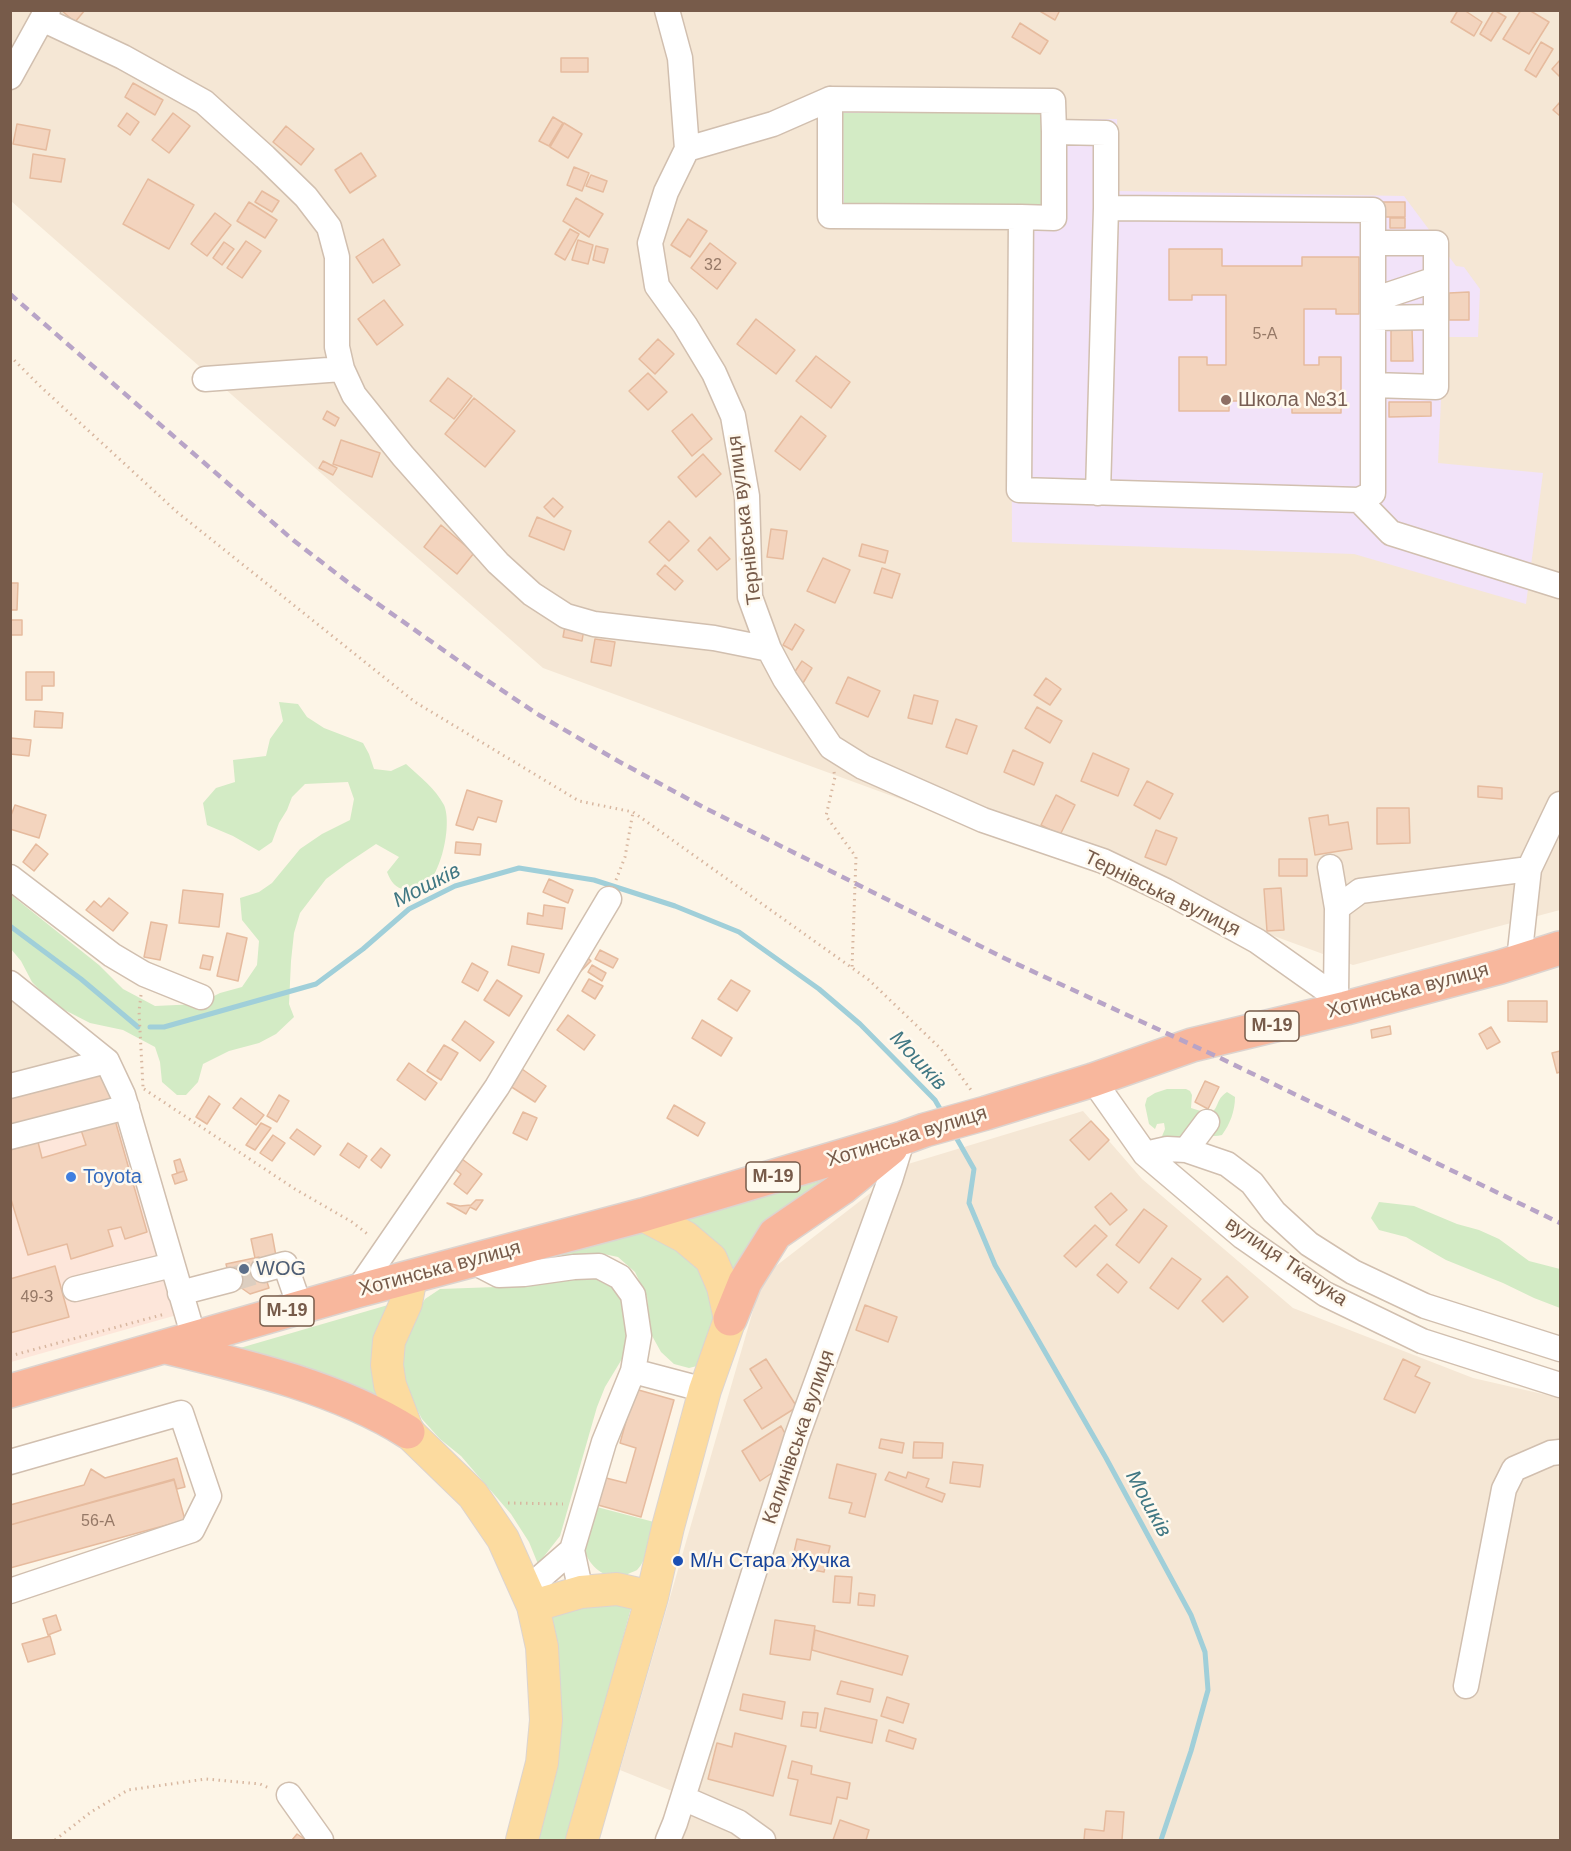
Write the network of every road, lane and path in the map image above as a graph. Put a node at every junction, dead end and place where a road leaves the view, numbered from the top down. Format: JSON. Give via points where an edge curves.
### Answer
{"nodes":[{"id":1,"x":667,"y":10,"type":"edge"},
{"id":2,"x":45,"y":15,"type":"edge"},
{"id":3,"x":10,"y":77,"type":"edge"},
{"id":4,"x":830,"y":99,"type":"junction"},
{"id":5,"x":1054,"y":132,"type":"junction"},
{"id":6,"x":687,"y":149,"type":"junction"},
{"id":7,"x":1106,"y":208,"type":"junction"},
{"id":8,"x":1021,"y":218,"type":"junction"},
{"id":9,"x":1373,"y":243,"type":"junction"},
{"id":10,"x":1436,"y":279,"type":"junction"},
{"id":11,"x":1373,"y":309,"type":"junction"},
{"id":12,"x":1436,"y":317,"type":"junction"},
{"id":13,"x":10,"y":356,"type":"edge"},
{"id":14,"x":342,"y":369,"type":"junction"},
{"id":15,"x":205,"y":379,"type":"dead end"},
{"id":16,"x":1373,"y":385,"type":"junction"},
{"id":17,"x":1098,"y":493,"type":"junction"},
{"id":18,"x":1359,"y":500,"type":"junction"},
{"id":19,"x":1560,"y":586,"type":"edge"},
{"id":20,"x":769,"y":649,"type":"junction"},
{"id":21,"x":831,"y":747,"type":"junction"},
{"id":22,"x":1560,"y":804,"type":"edge"},
{"id":23,"x":633,"y":812,"type":"junction"},
{"id":24,"x":1330,"y":867,"type":"dead end"},
{"id":25,"x":1528,"y":869,"type":"junction"},
{"id":26,"x":10,"y":877,"type":"edge"},
{"id":27,"x":617,"y":877,"type":"dead end"},
{"id":28,"x":609,"y":899,"type":"dead end"},
{"id":29,"x":1337,"y":908,"type":"junction"},
{"id":30,"x":1560,"y":948,"type":"edge"},
{"id":31,"x":1519,"y":960,"type":"junction"},
{"id":32,"x":852,"y":968,"type":"junction"},
{"id":33,"x":144,"y":974,"type":"junction"},
{"id":34,"x":10,"y":982,"type":"edge"},
{"id":35,"x":201,"y":997,"type":"dead end"},
{"id":36,"x":1341,"y":1002,"type":"junction"},
{"id":37,"x":107,"y":1061,"type":"junction"},
{"id":38,"x":1093,"y":1080,"type":"junction"},
{"id":39,"x":10,"y":1086,"type":"edge"},
{"id":40,"x":144,"y":1089,"type":"junction"},
{"id":41,"x":980,"y":1104,"type":"junction"},
{"id":42,"x":127,"y":1107,"type":"junction"},
{"id":43,"x":1207,"y":1122,"type":"dead end"},
{"id":44,"x":914,"y":1134,"type":"junction"},
{"id":45,"x":10,"y":1137,"type":"edge"},
{"id":46,"x":1186,"y":1150,"type":"junction"},
{"id":47,"x":1145,"y":1154,"type":"junction"},
{"id":48,"x":643,"y":1215,"type":"junction"},
{"id":49,"x":386,"y":1248,"type":"junction"},
{"id":50,"x":472,"y":1261,"type":"junction"},
{"id":51,"x":172,"y":1265,"type":"junction"},
{"id":52,"x":263,"y":1270,"type":"tunnel mouth"},
{"id":53,"x":411,"y":1277,"type":"junction"},
{"id":54,"x":230,"y":1280,"type":"tunnel mouth"},
{"id":55,"x":75,"y":1289,"type":"dead end"},
{"id":56,"x":357,"y":1291,"type":"junction"},
{"id":57,"x":300,"y":1307,"type":"junction"},
{"id":58,"x":730,"y":1319,"type":"junction"},
{"id":59,"x":181,"y":1321,"type":"junction"},
{"id":60,"x":1560,"y":1349,"type":"edge"},
{"id":61,"x":10,"y":1356,"type":"edge"},
{"id":62,"x":633,"y":1371,"type":"junction"},
{"id":63,"x":1560,"y":1385,"type":"edge"},
{"id":64,"x":705,"y":1390,"type":"junction"},
{"id":65,"x":10,"y":1391,"type":"edge"},
{"id":66,"x":408,"y":1432,"type":"junction"},
{"id":67,"x":1560,"y":1452,"type":"edge"},
{"id":68,"x":10,"y":1462,"type":"edge"},
{"id":69,"x":506,"y":1503,"type":"dead end"},
{"id":70,"x":563,"y":1504,"type":"dead end"},
{"id":71,"x":572,"y":1550,"type":"junction"},
{"id":72,"x":10,"y":1591,"type":"edge"},
{"id":73,"x":581,"y":1592,"type":"junction"},
{"id":74,"x":652,"y":1597,"type":"junction"},
{"id":75,"x":530,"y":1598,"type":"junction"},
{"id":76,"x":1466,"y":1686,"type":"dead end"},
{"id":77,"x":289,"y":1795,"type":"joint"},
{"id":78,"x":683,"y":1798,"type":"junction"},
{"id":79,"x":55,"y":1840,"type":"edge"},
{"id":80,"x":321,"y":1840,"type":"edge"},
{"id":81,"x":522,"y":1840,"type":"edge"},
{"id":82,"x":582,"y":1840,"type":"edge"},
{"id":83,"x":668,"y":1840,"type":"edge"},
{"id":84,"x":763,"y":1840,"type":"edge"}],
"edges":[{"from":1,"to":6,"type":"street","via":[[680,58]]},
{"from":2,"to":3,"type":"street"},
{"from":2,"to":14,"type":"street","via":[[204,102],[306,197],[329,227],[338,257],[338,347]]},
{"from":4,"to":5,"type":"street","via":[[1053,101]]},
{"from":4,"to":6,"type":"street","via":[[773,124]]},
{"from":4,"to":8,"type":"street","via":[[830,216]]},
{"from":5,"to":7,"type":"street","via":[[1106,133]]},
{"from":5,"to":8,"type":"street","via":[[1054,218]]},
{"from":6,"to":20,"type":"street","name":"Тернівська вулиця","via":[[666,192],[650,243],[652,264],[657,286],[714,373],[733,416],[747,496],[750,597]]},
{"from":7,"to":9,"type":"street","via":[[1373,210]]},
{"from":7,"to":17,"type":"street"},
{"from":8,"to":17,"type":"street","via":[[1019,490]]},
{"from":9,"to":10,"type":"street","via":[[1436,243]]},
{"from":9,"to":11,"type":"street"},
{"from":10,"to":11,"type":"street"},
{"from":10,"to":12,"type":"street"},
{"from":11,"to":12,"type":"street"},
{"from":11,"to":16,"type":"street"},
{"from":12,"to":16,"type":"street","via":[[1436,387]]},
{"from":13,"to":23,"type":"path","via":[[177,512],[415,702],[579,801]]},
{"from":14,"to":15,"type":"street"},
{"from":14,"to":20,"type":"street","via":[[354,395],[403,456],[498,564],[532,594],[566,615],[594,624],[714,638]]},
{"from":16,"to":18,"type":"street","via":[[1373,493]]},
{"from":17,"to":18,"type":"street"},
{"from":18,"to":19,"type":"street","via":[[1391,533]]},
{"from":20,"to":21,"type":"street","name":"Тернівська вулиця"},
{"from":21,"to":32,"type":"path","via":[[835,777],[826,816],[856,857]]},
{"from":21,"to":36,"type":"street","name":"Тернівська вулиця","via":[[863,767],[983,820],[1103,861],[1167,891],[1257,941]]},
{"from":22,"to":25,"type":"street"},
{"from":23,"to":27,"type":"path"},
{"from":23,"to":32,"type":"path"},
{"from":24,"to":29,"type":"street"},
{"from":25,"to":29,"type":"street","via":[[1360,891]]},
{"from":25,"to":31,"type":"street"},
{"from":26,"to":33,"type":"street","via":[[112,955]]},
{"from":28,"to":49,"type":"street","via":[[497,1087]]},
{"from":29,"to":36,"type":"street"},
{"from":30,"to":31,"type":"highway","name":"Хотинська вулиця","number":"М-19"},
{"from":31,"to":36,"type":"highway","name":"Хотинська вулиця","number":"М-19"},
{"from":32,"to":41,"type":"path","via":[[941,1049]]},
{"from":33,"to":35,"type":"street"},
{"from":33,"to":40,"type":"path","via":[[139,1011]]},
{"from":34,"to":37,"type":"street"},
{"from":36,"to":38,"type":"highway","name":"Хотинська вулиця","number":"М-19","via":[[1192,1045]]},
{"from":37,"to":39,"type":"street"},
{"from":37,"to":40,"type":"path"},
{"from":37,"to":42,"type":"street"},
{"from":38,"to":41,"type":"highway","name":"Хотинська вулиця","number":"М-19"},
{"from":38,"to":47,"type":"street","name":"вулиця Ткачука"},
{"from":40,"to":49,"type":"path","via":[[352,1222]]},
{"from":41,"to":44,"type":"highway","name":"Хотинська вулиця","number":"М-19"},
{"from":42,"to":45,"type":"street"},
{"from":42,"to":51,"type":"street"},
{"from":43,"to":46,"type":"street"},
{"from":44,"to":48,"type":"highway","name":"Хотинська вулиця","number":"М-19"},
{"from":44,"to":58,"type":"highway","via":[[775,1234],[745,1282]]},
{"from":44,"to":78,"type":"street","name":"Калинівська вулиця","via":[[890,1180],[797,1436]]},
{"from":46,"to":47,"type":"street"},
{"from":46,"to":60,"type":"street","via":[[1227,1164],[1252,1183],[1274,1212],[1309,1244],[1353,1272],[1425,1306]]},
{"from":47,"to":63,"type":"street","name":"вулиця Ткачука","via":[[1243,1237],[1325,1294],[1422,1341]]},
{"from":48,"to":50,"type":"highway","name":"Хотинська вулиця","number":"М-19"},
{"from":48,"to":58,"type":"main road","via":[[685,1237],[711,1258]]},
{"from":49,"to":56,"type":"street"},
{"from":50,"to":53,"type":"highway","name":"Хотинська вулиця","number":"М-19"},
{"from":50,"to":62,"type":"street","via":[[499,1275],[599,1266],[620,1277],[633,1295],[639,1336]]},
{"from":51,"to":55,"type":"street"},
{"from":51,"to":59,"type":"street"},
{"from":52,"to":57,"type":"street","via":[[285,1264]]},
{"from":53,"to":56,"type":"highway","name":"Хотинська вулиця","number":"М-19"},
{"from":53,"to":66,"type":"main road","via":[[406,1303],[389,1341],[387,1365],[390,1385]]},
{"from":54,"to":59,"type":"street"},
{"from":56,"to":57,"type":"highway","name":"Хотинська вулиця","number":"М-19"},
{"from":57,"to":59,"type":"highway","name":"Хотинська вулиця","number":"М-19"},
{"from":58,"to":64,"type":"main road"},
{"from":59,"to":61,"type":"path"},
{"from":59,"to":65,"type":"highway","name":"Хотинська вулиця","number":"М-19"},
{"from":59,"to":66,"type":"highway","via":[[245,1366],[342,1399]]},
{"from":62,"to":64,"type":"street"},
{"from":62,"to":71,"type":"street","via":[[604,1442]]},
{"from":64,"to":74,"type":"main road"},
{"from":66,"to":75,"type":"main road","via":[[473,1495],[503,1539]]},
{"from":67,"to":76,"type":"street","via":[[1514,1469],[1504,1489]]},
{"from":68,"to":72,"type":"street","via":[[181,1413],[208,1496],[192,1530]]},
{"from":69,"to":70,"type":"path"},
{"from":71,"to":73,"type":"street"},
{"from":71,"to":75,"type":"street"},
{"from":73,"to":74,"type":"main road","via":[[617,1589]]},
{"from":73,"to":75,"type":"main road"},
{"from":74,"to":82,"type":"main road"},
{"from":75,"to":81,"type":"main road","via":[[542,1647],[546,1720],[542,1763]]},
{"from":77,"to":79,"type":"path","via":[[260,1784],[206,1779],[128,1790]]},
{"from":77,"to":80,"type":"street"},
{"from":78,"to":83,"type":"street","name":"Калинівська вулиця"},
{"from":78,"to":84,"type":"street","via":[[738,1822]]}]}
